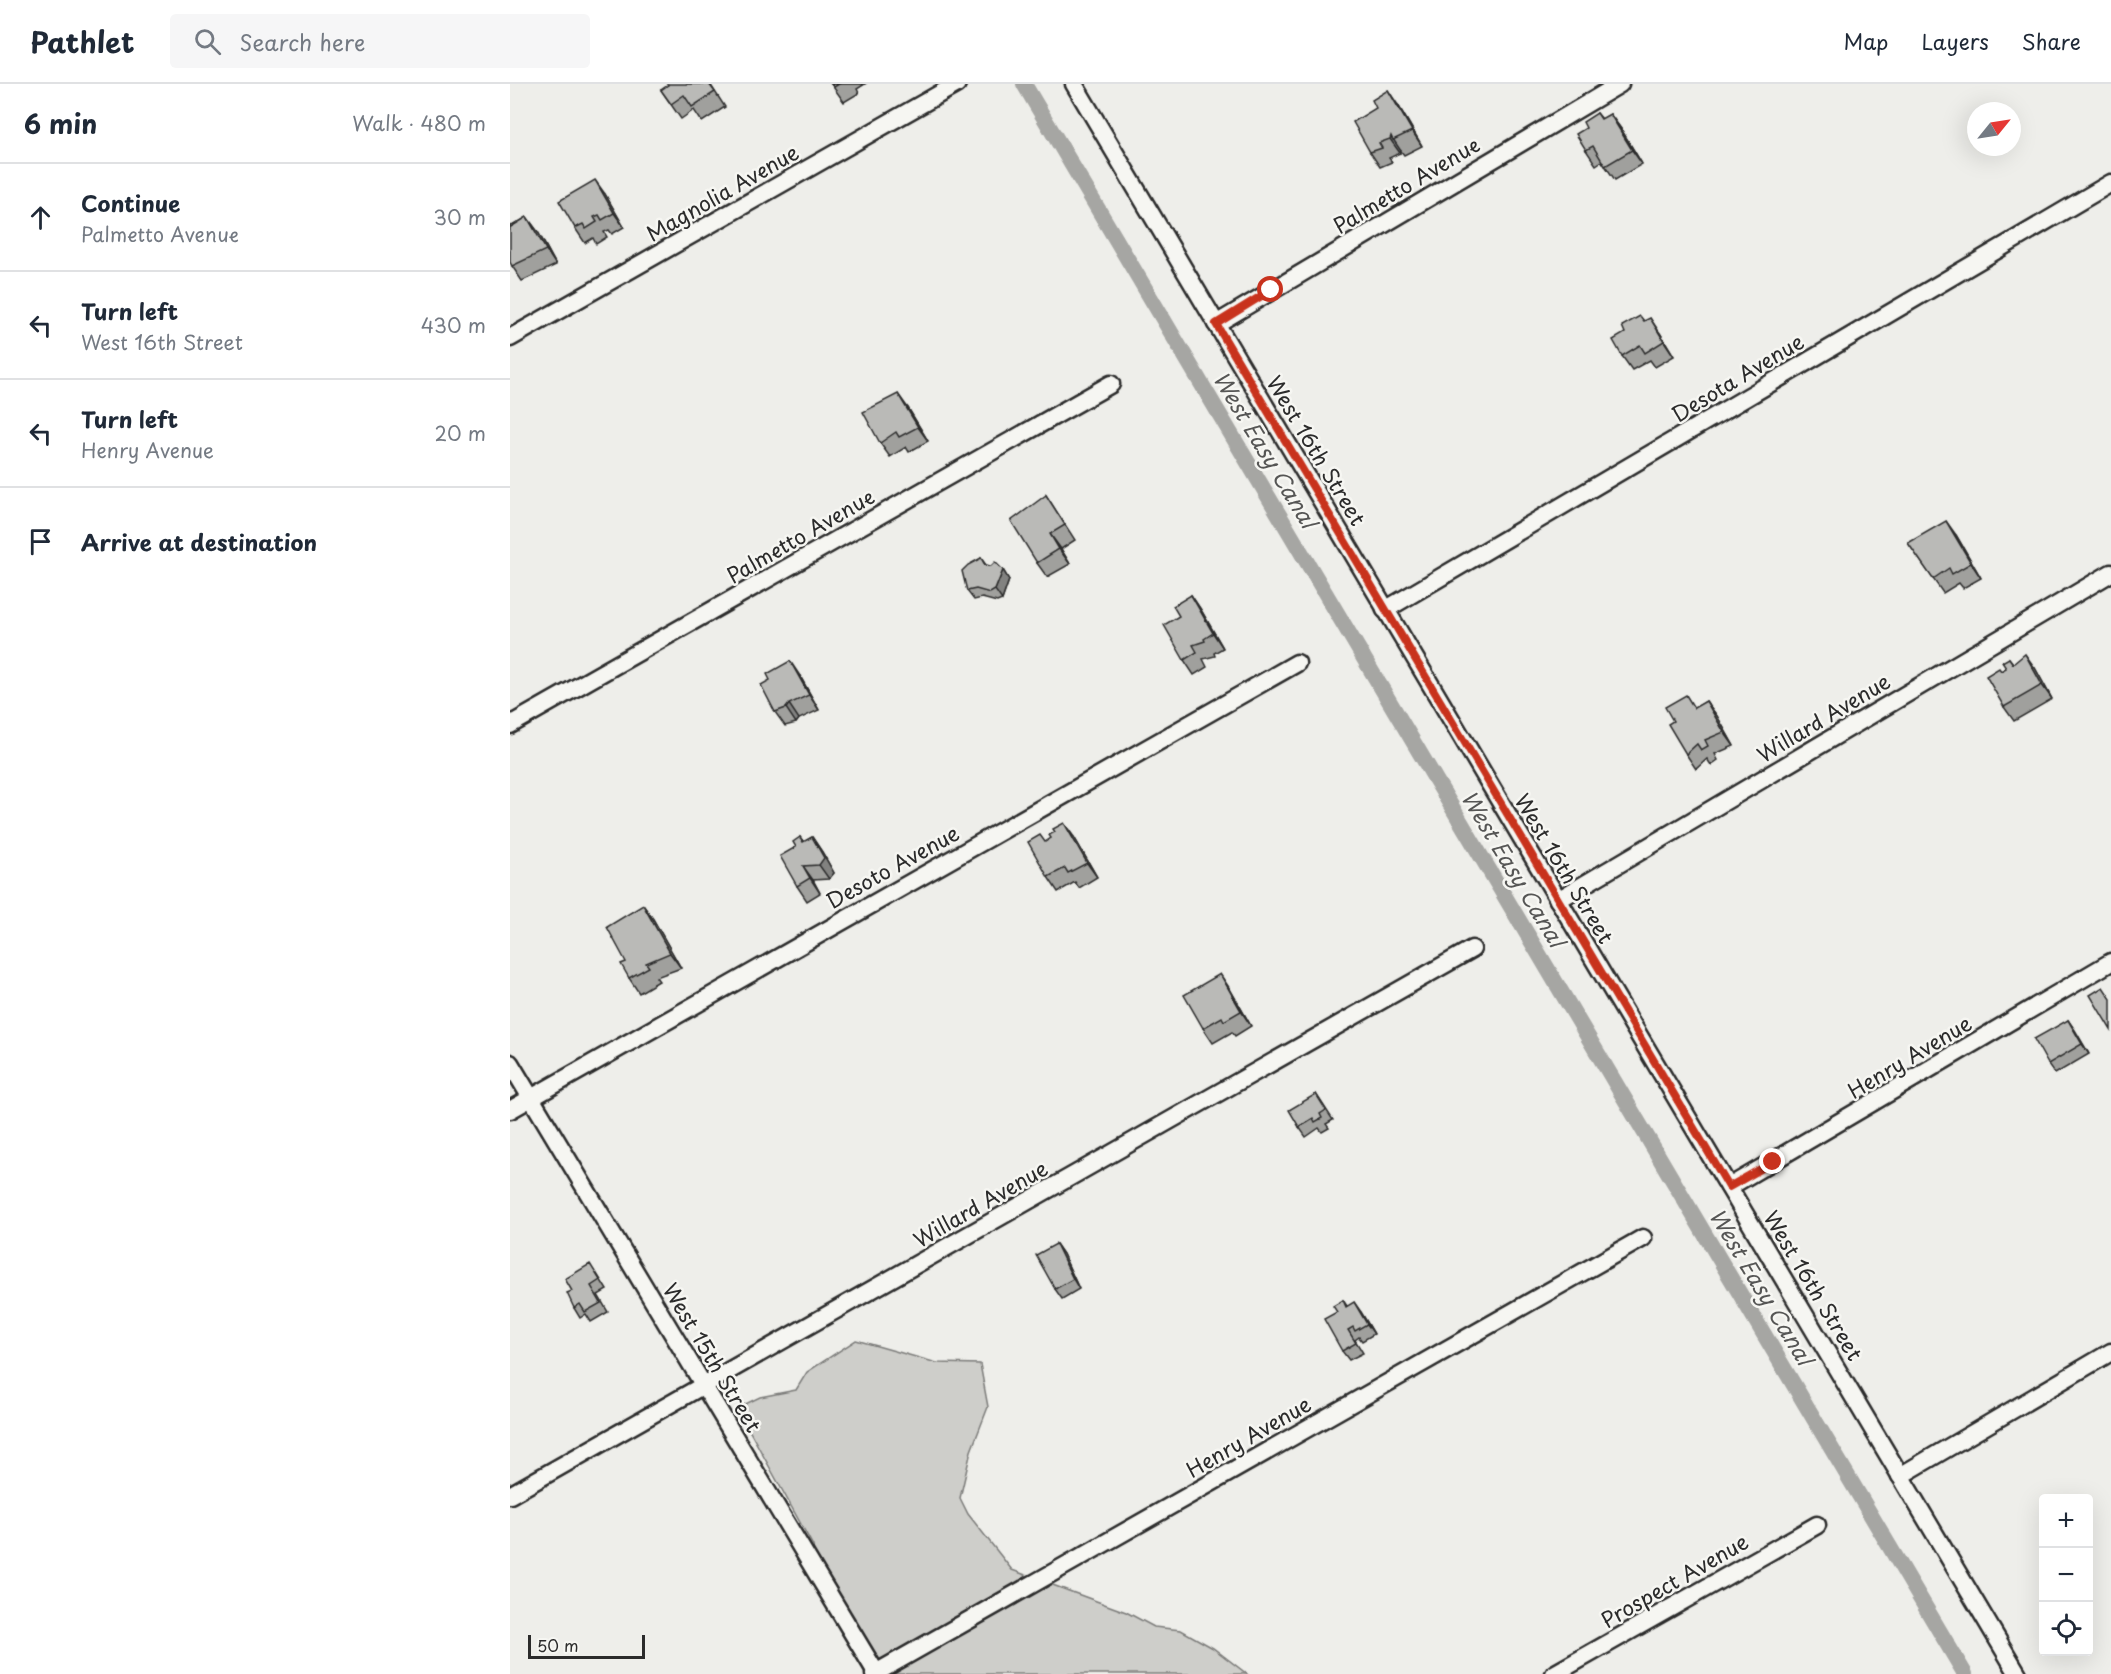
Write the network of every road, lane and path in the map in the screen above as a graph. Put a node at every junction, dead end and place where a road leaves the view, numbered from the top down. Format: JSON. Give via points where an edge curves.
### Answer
{"nodes":[{"id":1,"x":957,"y":84,"type":"edge"},
{"id":2,"x":1074,"y":84,"type":"edge"},
{"id":3,"x":1620,"y":84,"type":"edge"},
{"id":4,"x":2111,"y":183,"type":"edge"},
{"id":5,"x":1216,"y":324,"type":"junction"},
{"id":6,"x":510,"y":339,"type":"edge"},
{"id":7,"x":1112,"y":384,"type":"dead end"},
{"id":8,"x":2111,"y":573,"type":"edge"},
{"id":9,"x":1385,"y":610,"type":"junction"},
{"id":10,"x":1297,"y":663,"type":"dead end"},
{"id":11,"x":510,"y":725,"type":"edge"},
{"id":12,"x":1558,"y":900,"type":"junction"},
{"id":13,"x":1472,"y":949,"type":"dead end"},
{"id":14,"x":2111,"y":962,"type":"edge"},
{"id":15,"x":510,"y":1063,"type":"edge"},
{"id":16,"x":531,"y":1098,"type":"junction"},
{"id":17,"x":510,"y":1110,"type":"edge"},
{"id":18,"x":1729,"y":1187,"type":"junction"},
{"id":19,"x":1643,"y":1238,"type":"dead end"},
{"id":20,"x":2111,"y":1352,"type":"edge"},
{"id":21,"x":704,"y":1386,"type":"junction"},
{"id":22,"x":1900,"y":1476,"type":"junction"},
{"id":23,"x":510,"y":1495,"type":"edge"},
{"id":24,"x":1817,"y":1525,"type":"dead end"},
{"id":25,"x":876,"y":1674,"type":"edge"},
{"id":26,"x":1554,"y":1674,"type":"edge"},
{"id":27,"x":2018,"y":1674,"type":"edge"}],
"edges":[{"from":1,"to":6,"type":"street","name":"Magnolia Avenue"},
{"from":2,"to":5,"type":"street","name":"West 16th Street"},
{"from":3,"to":5,"type":"street","name":"Palmetto Avenue"},
{"from":4,"to":9,"type":"street","name":"Desota Avenue"},
{"from":5,"to":9,"type":"street","name":"West 16th Street"},
{"from":7,"to":11,"type":"street","name":"Palmetto Avenue"},
{"from":8,"to":12,"type":"street","name":"Willard Avenue"},
{"from":9,"to":12,"type":"street","name":"West 16th Street"},
{"from":10,"to":16,"type":"street","name":"Desoto Avenue"},
{"from":12,"to":18,"type":"street","name":"West 16th Street"},
{"from":13,"to":21,"type":"street","name":"Willard Avenue"},
{"from":14,"to":18,"type":"street","name":"Henry Avenue"},
{"from":15,"to":16,"type":"street","name":"West 15th Street"},
{"from":16,"to":17,"type":"street","name":"Desoto Avenue"},
{"from":16,"to":21,"type":"street","name":"West 15th Street"},
{"from":18,"to":22,"type":"street","name":"West 16th Street"},
{"from":19,"to":25,"type":"street","name":"Henry Avenue"},
{"from":20,"to":22,"type":"street"},
{"from":21,"to":23,"type":"street","name":"Willard Avenue"},
{"from":21,"to":25,"type":"street","name":"West 15th Street"},
{"from":22,"to":27,"type":"street","name":"West 16th Street"},
{"from":24,"to":26,"type":"street","name":"Prospect Avenue"}]}
